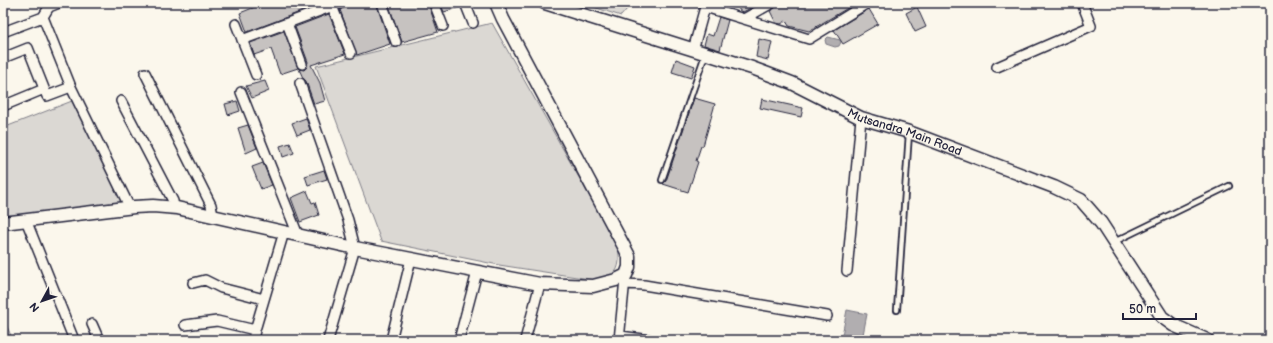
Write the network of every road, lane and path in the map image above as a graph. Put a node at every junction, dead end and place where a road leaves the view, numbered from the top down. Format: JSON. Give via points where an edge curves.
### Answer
{"nodes":[{"id":1,"x":59,"y":3,"type":"edge"},
{"id":2,"x":342,"y":3,"type":"edge"},
{"id":3,"x":382,"y":3,"type":"edge"},
{"id":4,"x":434,"y":3,"type":"edge"},
{"id":5,"x":464,"y":3,"type":"edge"},
{"id":6,"x":496,"y":3,"type":"edge"},
{"id":7,"x":545,"y":3,"type":"edge"},
{"id":8,"x":772,"y":3,"type":"edge"},
{"id":9,"x":1082,"y":3,"type":"edge"},
{"id":10,"x":866,"y":4,"type":"edge"},
{"id":11,"x":704,"y":5,"type":"edge"},
{"id":12,"x":332,"y":6,"type":"junction"},
{"id":13,"x":43,"y":17,"type":"junction"},
{"id":14,"x":744,"y":19,"type":"junction"},
{"id":15,"x":287,"y":23,"type":"junction"},
{"id":16,"x":473,"y":23,"type":"dead end"},
{"id":17,"x":236,"y":24,"type":"dead end"},
{"id":18,"x":443,"y":26,"type":"dead end"},
{"id":19,"x":3,"y":32,"type":"edge"},
{"id":20,"x":242,"y":40,"type":"junction"},
{"id":21,"x":396,"y":42,"type":"dead end"},
{"id":22,"x":693,"y":50,"type":"junction"},
{"id":23,"x":351,"y":53,"type":"dead end"},
{"id":24,"x":705,"y":54,"type":"junction"},
{"id":25,"x":3,"y":58,"type":"edge"},
{"id":26,"x":302,"y":64,"type":"dead end"},
{"id":27,"x":998,"y":67,"type":"dead end"},
{"id":28,"x":145,"y":72,"type":"dead end"},
{"id":29,"x":256,"y":74,"type":"dead end"},
{"id":30,"x":300,"y":83,"type":"dead end"},
{"id":31,"x":71,"y":87,"type":"junction"},
{"id":32,"x":44,"y":89,"type":"junction"},
{"id":33,"x":241,"y":92,"type":"dead end"},
{"id":34,"x":121,"y":101,"type":"dead end"},
{"id":35,"x":3,"y":106,"type":"edge"},
{"id":36,"x":860,"y":118,"type":"junction"},
{"id":37,"x":909,"y":132,"type":"junction"},
{"id":38,"x":662,"y":180,"type":"dead end"},
{"id":39,"x":1229,"y":186,"type":"dead end"},
{"id":40,"x":130,"y":208,"type":"junction"},
{"id":41,"x":174,"y":208,"type":"junction"},
{"id":42,"x":213,"y":216,"type":"junction"},
{"id":43,"x":26,"y":220,"type":"junction"},
{"id":44,"x":3,"y":223,"type":"edge"},
{"id":45,"x":284,"y":232,"type":"junction"},
{"id":46,"x":298,"y":235,"type":"junction"},
{"id":47,"x":1114,"y":242,"type":"junction"},
{"id":48,"x":355,"y":248,"type":"junction"},
{"id":49,"x":411,"y":258,"type":"junction"},
{"id":50,"x":847,"y":271,"type":"dead end"},
{"id":51,"x":476,"y":272,"type":"junction"},
{"id":52,"x":625,"y":280,"type":"junction"},
{"id":53,"x":193,"y":283,"type":"dead end"},
{"id":54,"x":540,"y":284,"type":"junction"},
{"id":55,"x":264,"y":299,"type":"junction"},
{"id":56,"x":897,"y":310,"type":"dead end"},
{"id":57,"x":827,"y":316,"type":"dead end"},
{"id":58,"x":92,"y":324,"type":"dead end"},
{"id":59,"x":185,"y":325,"type":"dead end"},
{"id":60,"x":255,"y":330,"type":"junction"},
{"id":61,"x":620,"y":338,"type":"edge"},
{"id":62,"x":74,"y":340,"type":"edge"},
{"id":63,"x":99,"y":340,"type":"edge"},
{"id":64,"x":253,"y":340,"type":"edge"},
{"id":65,"x":328,"y":340,"type":"edge"},
{"id":66,"x":391,"y":340,"type":"edge"},
{"id":67,"x":459,"y":340,"type":"edge"},
{"id":68,"x":525,"y":340,"type":"edge"},
{"id":69,"x":651,"y":340,"type":"edge"},
{"id":70,"x":1207,"y":340,"type":"edge"}],
"edges":[{"from":1,"to":13,"type":"street","via":[[49,7]]},
{"from":2,"to":12,"type":"street"},
{"from":3,"to":21,"type":"street"},
{"from":4,"to":18,"type":"street"},
{"from":5,"to":16,"type":"street"},
{"from":6,"to":52,"type":"street","via":[[628,256],[629,267]]},
{"from":7,"to":22,"type":"street","name":"Mutsandra Main Road"},
{"from":8,"to":14,"type":"street"},
{"from":9,"to":27,"type":"street","via":[[1091,26]]},
{"from":10,"to":14,"type":"street","via":[[809,39]]},
{"from":11,"to":14,"type":"street"},
{"from":11,"to":22,"type":"street"},
{"from":12,"to":15,"type":"street"},
{"from":12,"to":23,"type":"street"},
{"from":13,"to":19,"type":"street"},
{"from":13,"to":31,"type":"street"},
{"from":15,"to":20,"type":"street"},
{"from":15,"to":26,"type":"street"},
{"from":17,"to":20,"type":"street"},
{"from":20,"to":29,"type":"street"},
{"from":22,"to":24,"type":"street","name":"Mutsandra Main Road"},
{"from":24,"to":36,"type":"street","name":"Mutsandra Main Road","via":[[792,83]]},
{"from":24,"to":38,"type":"lane"},
{"from":25,"to":32,"type":"street","via":[[28,48]]},
{"from":28,"to":42,"type":"street","via":[[211,205]]},
{"from":30,"to":48,"type":"street","via":[[348,220]]},
{"from":31,"to":32,"type":"street","via":[[47,96]]},
{"from":31,"to":40,"type":"street"},
{"from":32,"to":35,"type":"street"},
{"from":33,"to":46,"type":"street"},
{"from":34,"to":41,"type":"street","via":[[173,201]]},
{"from":36,"to":37,"type":"street","name":"Mutsandra Main Road"},
{"from":36,"to":50,"type":"street"},
{"from":37,"to":47,"type":"street","name":"Mutsandra Main Road","via":[[1069,194],[1080,200]]},
{"from":37,"to":56,"type":"lane"},
{"from":39,"to":47,"type":"lane"},
{"from":40,"to":41,"type":"street"},
{"from":40,"to":43,"type":"street"},
{"from":41,"to":42,"type":"street"},
{"from":42,"to":45,"type":"street"},
{"from":43,"to":44,"type":"street"},
{"from":43,"to":62,"type":"street"},
{"from":45,"to":46,"type":"street"},
{"from":45,"to":55,"type":"street"},
{"from":46,"to":48,"type":"street"},
{"from":47,"to":70,"type":"street","name":"Mutsandra Main Road","via":[[1162,317],[1173,325]]},
{"from":48,"to":49,"type":"street"},
{"from":48,"to":65,"type":"street"},
{"from":49,"to":51,"type":"street"},
{"from":49,"to":66,"type":"street"},
{"from":51,"to":54,"type":"street"},
{"from":51,"to":67,"type":"street"},
{"from":52,"to":54,"type":"street","via":[[593,286]]},
{"from":52,"to":57,"type":"street"},
{"from":52,"to":61,"type":"street"},
{"from":53,"to":55,"type":"street","via":[[205,280],[220,288]]},
{"from":54,"to":68,"type":"street"},
{"from":55,"to":60,"type":"street"},
{"from":58,"to":63,"type":"street"},
{"from":59,"to":60,"type":"street","via":[[217,320]]},
{"from":60,"to":64,"type":"street"},
{"from":61,"to":69,"type":"street"}]}
